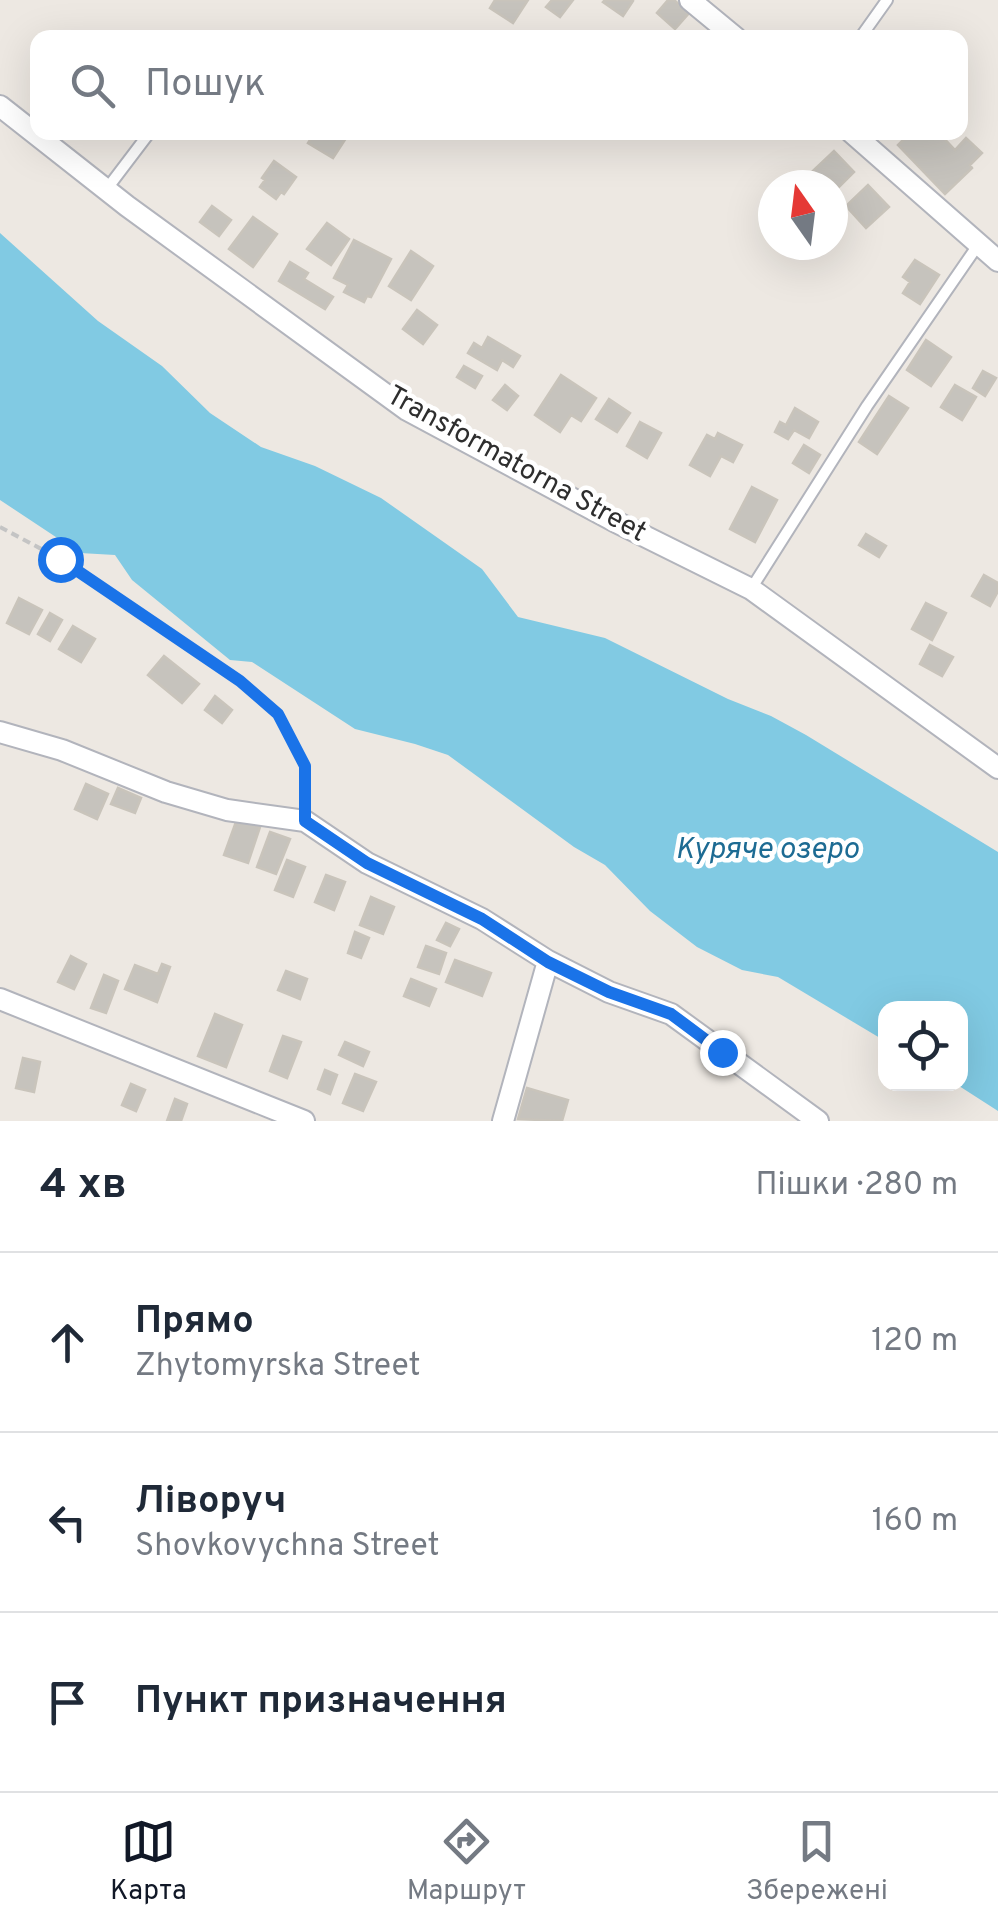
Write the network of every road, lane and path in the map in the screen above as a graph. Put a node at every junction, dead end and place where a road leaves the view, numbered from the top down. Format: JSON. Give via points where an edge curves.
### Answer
{"nodes":[{"id":1,"x":690,"y":0,"type":"edge"},
{"id":2,"x":888,"y":0,"type":"edge"},
{"id":3,"x":726,"y":30,"type":"edge"},
{"id":4,"x":866,"y":30,"type":"edge"},
{"id":5,"x":0,"y":106,"type":"edge"},
{"id":6,"x":30,"y":130,"type":"edge"},
{"id":7,"x":43,"y":140,"type":"edge"},
{"id":8,"x":144,"y":140,"type":"edge"},
{"id":9,"x":860,"y":140,"type":"edge"},
{"id":10,"x":106,"y":190,"type":"junction"},
{"id":11,"x":978,"y":245,"type":"junction"},
{"id":12,"x":998,"y":260,"type":"edge"},
{"id":13,"x":0,"y":527,"type":"edge"},
{"id":14,"x":751,"y":588,"type":"junction"},
{"id":15,"x":0,"y":732,"type":"edge"},
{"id":16,"x":998,"y":768,"type":"edge"},
{"id":17,"x":305,"y":821,"type":"junction"},
{"id":18,"x":548,"y":962,"type":"junction"},
{"id":19,"x":0,"y":1000,"type":"edge"},
{"id":20,"x":304,"y":1121,"type":"edge"},
{"id":21,"x":503,"y":1121,"type":"edge"},
{"id":22,"x":818,"y":1121,"type":"edge"}],
"edges":[{"from":1,"to":3,"type":"street"},
{"from":2,"to":4,"type":"lane"},
{"from":5,"to":6,"type":"street","name":"Transformatorna Street"},
{"from":7,"to":10,"type":"street","name":"Transformatorna Street"},
{"from":8,"to":10,"type":"lane"},
{"from":9,"to":11,"type":"street"},
{"from":10,"to":14,"type":"street","name":"Transformatorna Street","via":[[407,410]]},
{"from":11,"to":12,"type":"street"},
{"from":11,"to":14,"type":"lane"},
{"from":13,"to":17,"type":"path","via":[[174,634],[278,714],[305,766]]},
{"from":14,"to":16,"type":"street","name":"Transformatorna Street"},
{"from":15,"to":17,"type":"street","via":[[227,810]]},
{"from":17,"to":18,"type":"street","via":[[367,863],[482,919]]},
{"from":18,"to":21,"type":"street"},
{"from":18,"to":22,"type":"street","via":[[671,1014]]},
{"from":19,"to":20,"type":"street"}]}
